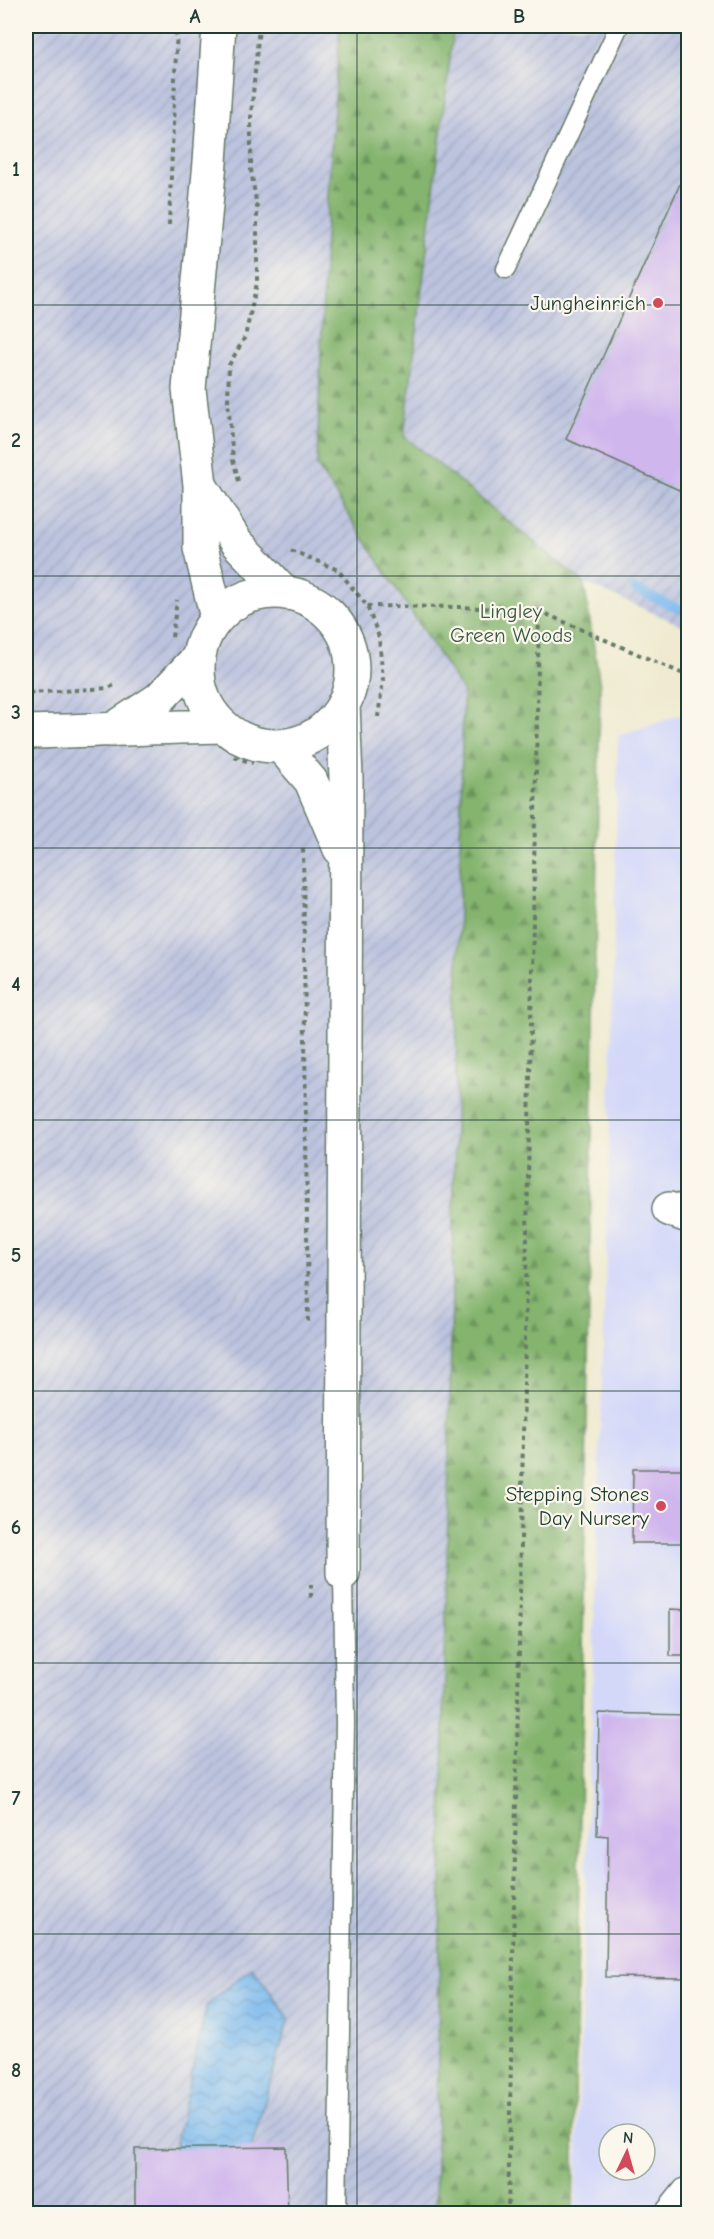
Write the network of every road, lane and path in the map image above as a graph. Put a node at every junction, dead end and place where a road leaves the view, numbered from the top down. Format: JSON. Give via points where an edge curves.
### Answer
{"nodes":[{"id":1,"x":219,"y":26,"type":"edge"},
{"id":2,"x":259,"y":26,"type":"edge"},
{"id":3,"x":619,"y":26,"type":"edge"},
{"id":4,"x":506,"y":269,"type":"dead end"},
{"id":5,"x":239,"y":482,"type":"dead end"},
{"id":6,"x":200,"y":485,"type":"junction"},
{"id":7,"x":289,"y":549,"type":"dead end"},
{"id":8,"x":285,"y":593,"type":"junction"},
{"id":9,"x":367,"y":606,"type":"junction"},
{"id":10,"x":539,"y":612,"type":"junction"},
{"id":11,"x":217,"y":618,"type":"junction"},
{"id":12,"x":198,"y":658,"type":"junction"},
{"id":13,"x":688,"y":676,"type":"edge"},
{"id":14,"x":343,"y":705,"type":"junction"},
{"id":15,"x":378,"y":721,"type":"dead end"},
{"id":16,"x":110,"y":731,"type":"junction"},
{"id":17,"x":26,"y":732,"type":"edge"},
{"id":18,"x":226,"y":741,"type":"junction"},
{"id":19,"x":270,"y":756,"type":"junction"},
{"id":20,"x":302,"y":842,"type":"dead end"},
{"id":21,"x":345,"y":862,"type":"junction"},
{"id":22,"x":308,"y":1327,"type":"dead end"},
{"id":23,"x":344,"y":1573,"type":"joint"},
{"id":24,"x":311,"y":1578,"type":"dead end"},
{"id":25,"x":311,"y":1602,"type":"dead end"},
{"id":26,"x":688,"y":2194,"type":"edge"},
{"id":27,"x":337,"y":2214,"type":"edge"},
{"id":28,"x":507,"y":2214,"type":"edge"},
{"id":29,"x":672,"y":2214,"type":"edge"}],
"edges":[{"from":1,"to":6,"type":"street","via":[[189,388]]},
{"from":2,"to":5,"type":"path","via":[[251,117],[251,170],[257,207],[256,283],[245,337],[229,365],[233,460]]},
{"from":3,"to":4,"type":"lane"},
{"from":6,"to":8,"type":"street","via":[[236,542]]},
{"from":6,"to":11,"type":"street","via":[[200,548]]},
{"from":7,"to":9,"type":"path","via":[[338,570]]},
{"from":8,"to":11,"type":"street","via":[[260,594],[237,602]]},
{"from":8,"to":14,"type":"street","via":[[309,600],[329,615],[344,634],[351,658],[351,682]]},
{"from":9,"to":10,"type":"path"},
{"from":9,"to":15,"type":"path","via":[[379,637],[383,680]]},
{"from":10,"to":13,"type":"path"},
{"from":10,"to":28,"type":"path"},
{"from":11,"to":12,"type":"street","via":[[206,634]]},
{"from":12,"to":16,"type":"street","via":[[159,699]]},
{"from":12,"to":18,"type":"street","via":[[199,683]]},
{"from":14,"to":19,"type":"street","via":[[321,731]]},
{"from":14,"to":21,"type":"street"},
{"from":16,"to":17,"type":"street"},
{"from":16,"to":18,"type":"street"},
{"from":18,"to":19,"type":"path"},
{"from":18,"to":19,"type":"street","via":[[232,734],[256,744]]},
{"from":19,"to":21,"type":"street","via":[[311,781]]},
{"from":20,"to":22,"type":"path"},
{"from":21,"to":23,"type":"street"},
{"from":23,"to":27,"type":"lane"},
{"from":24,"to":25,"type":"path"},
{"from":26,"to":29,"type":"street"}]}
